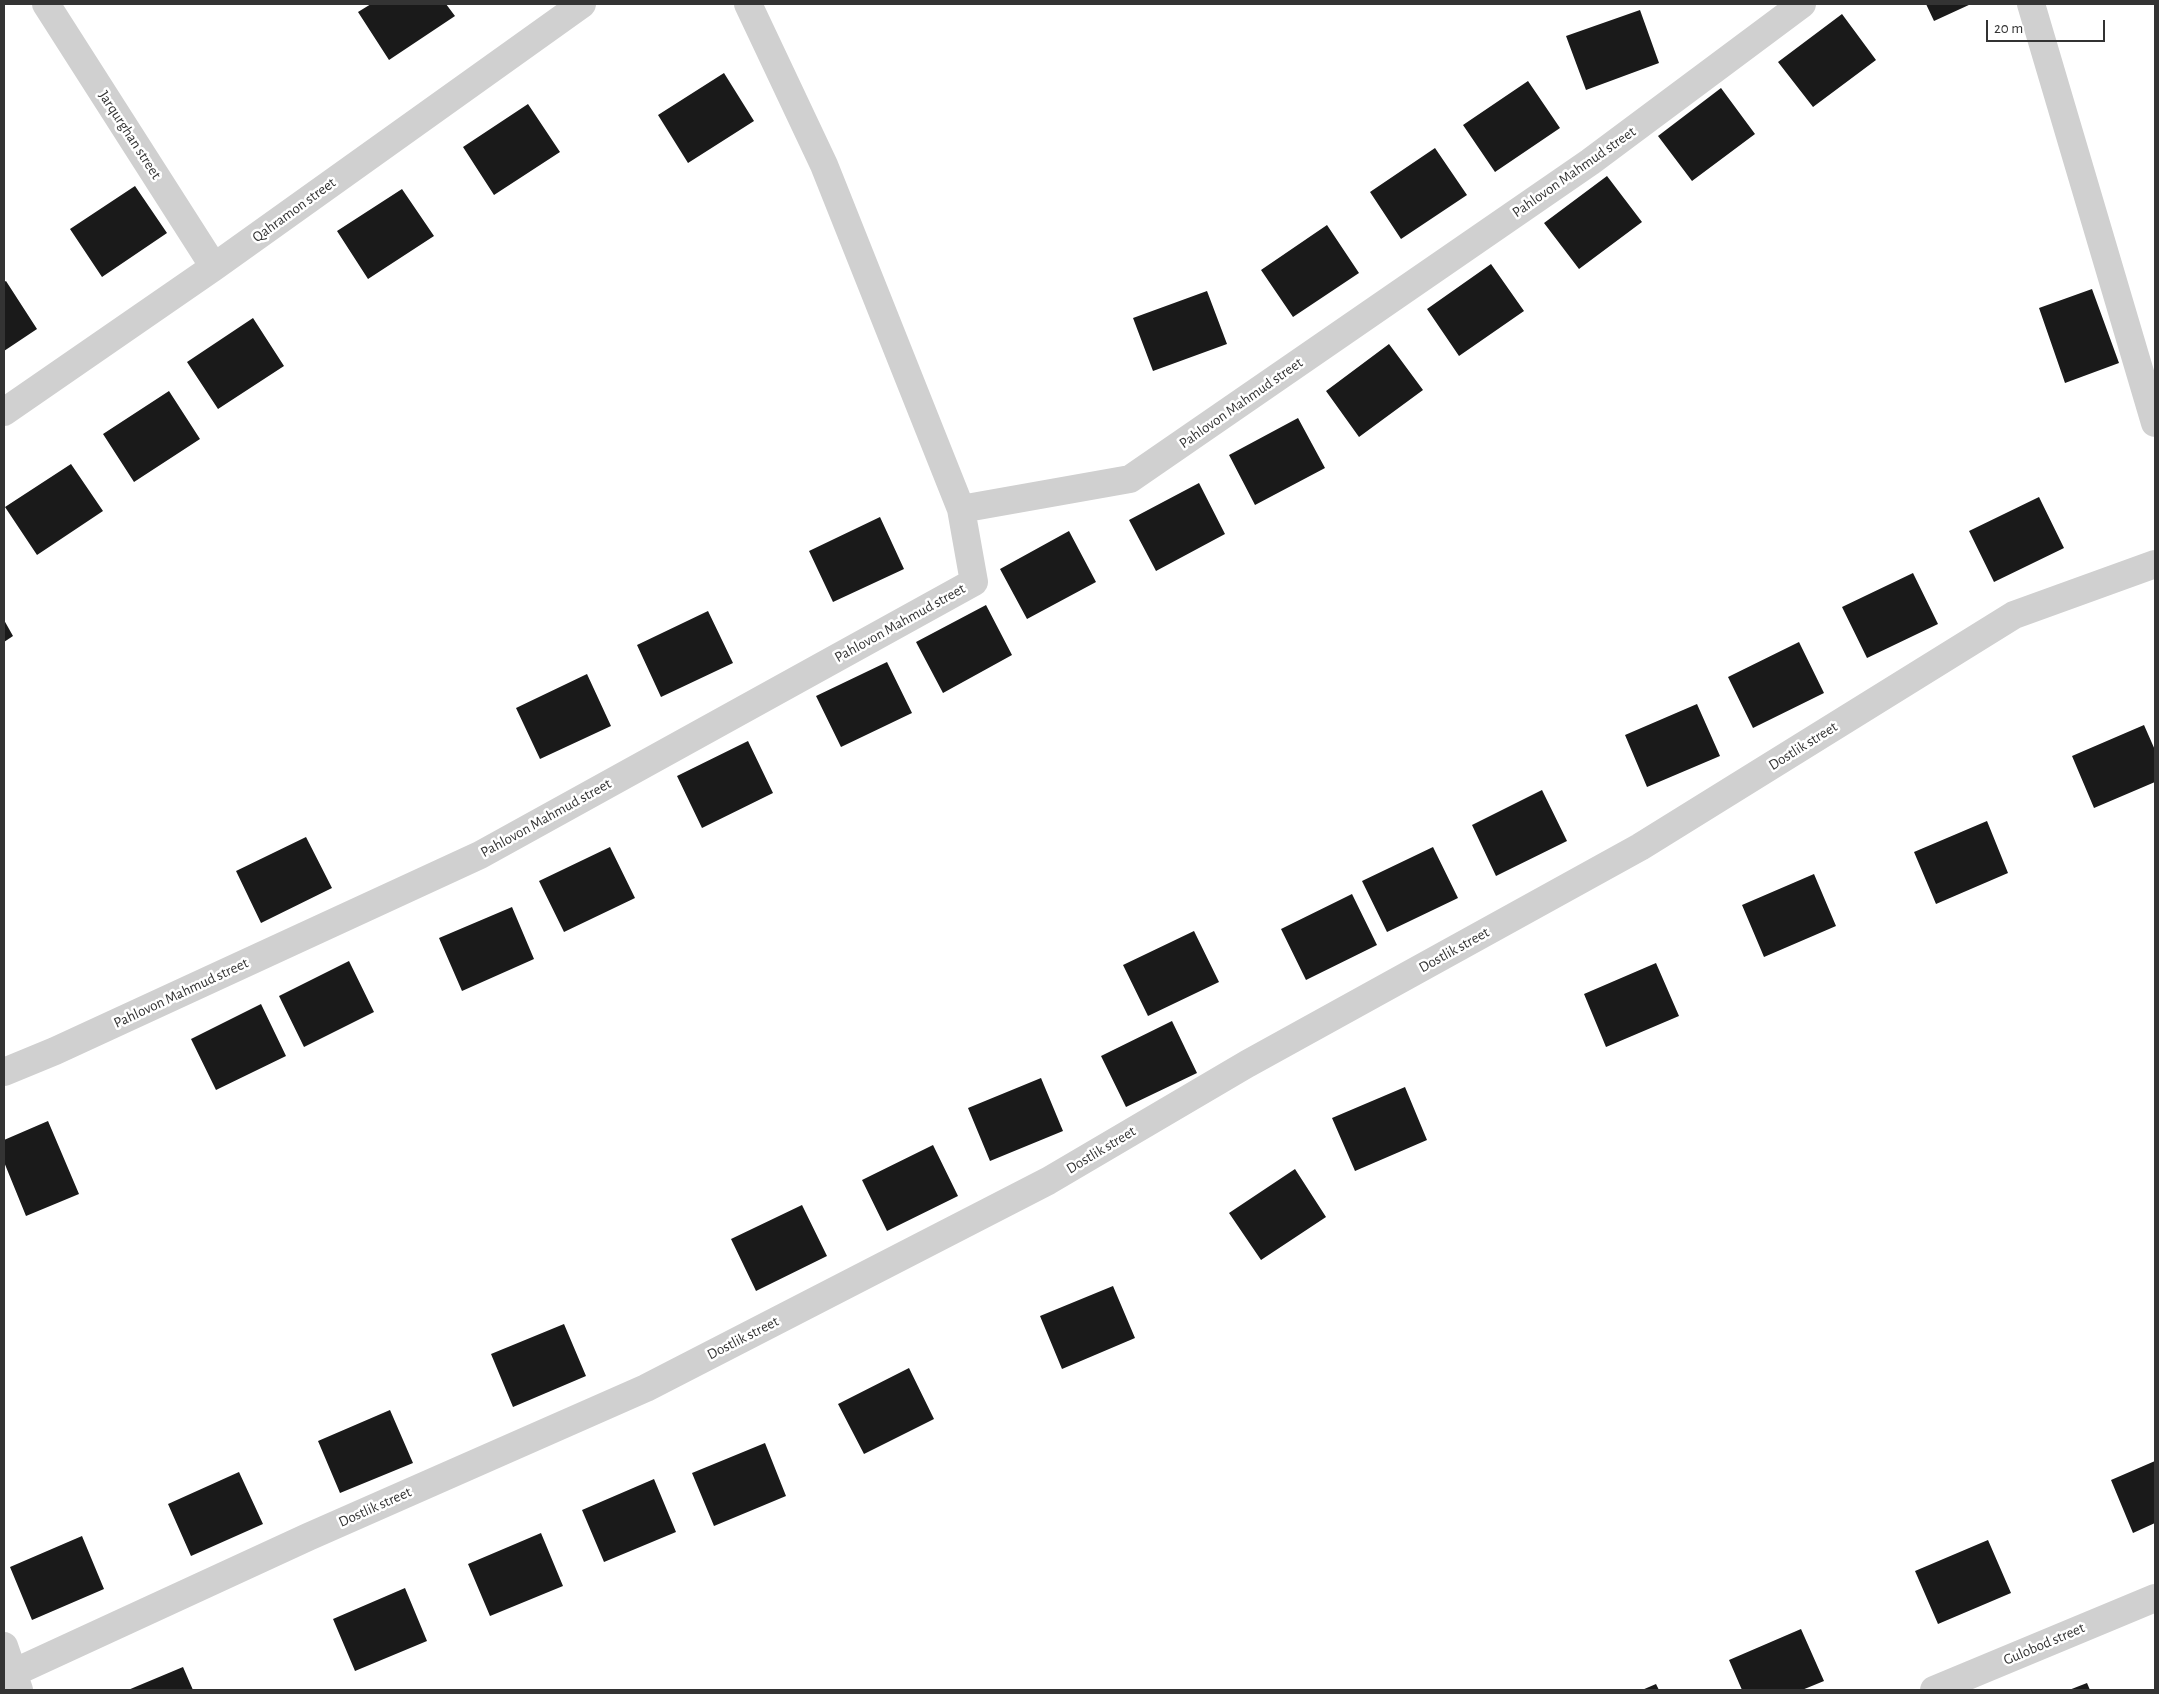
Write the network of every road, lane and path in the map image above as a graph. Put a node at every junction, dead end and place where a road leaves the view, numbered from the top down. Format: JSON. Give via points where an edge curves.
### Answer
{"nodes":[{"id":1,"x":46,"y":4,"type":"edge"},
{"id":2,"x":582,"y":4,"type":"edge"},
{"id":3,"x":748,"y":4,"type":"edge"},
{"id":4,"x":1802,"y":4,"type":"edge"},
{"id":5,"x":2031,"y":4,"type":"edge"},
{"id":6,"x":214,"y":267,"type":"junction"},
{"id":7,"x":4,"y":412,"type":"edge"},
{"id":8,"x":2155,"y":423,"type":"edge"},
{"id":9,"x":960,"y":509,"type":"junction"},
{"id":10,"x":2155,"y":564,"type":"edge"},
{"id":11,"x":4,"y":1072,"type":"edge"},
{"id":12,"x":2155,"y":1598,"type":"edge"},
{"id":13,"x":4,"y":1646,"type":"edge"},
{"id":14,"x":16,"y":1682,"type":"edge"},
{"id":15,"x":1934,"y":1690,"type":"edge"}],
"edges":[{"from":1,"to":6,"type":"street","name":"Jarqurghan street"},
{"from":2,"to":6,"type":"street","name":"Qahramon street"},
{"from":3,"to":9,"type":"street","via":[[824,165]]},
{"from":4,"to":9,"type":"street","name":"Pahlovon Mahmud street","via":[[1590,162],[1130,479]]},
{"from":5,"to":8,"type":"street"},
{"from":6,"to":7,"type":"street","name":"Qahramon street"},
{"from":9,"to":11,"type":"street","name":"Pahlovon Mahmud street","via":[[974,582],[480,855]]},
{"from":10,"to":14,"type":"street","name":"Dostlik street","via":[[2014,615],[1640,847],[1247,1064],[1048,1181],[646,1388],[317,1533]]},
{"from":12,"to":15,"type":"street","name":"Gulobod street"},
{"from":13,"to":14,"type":"street"}]}
